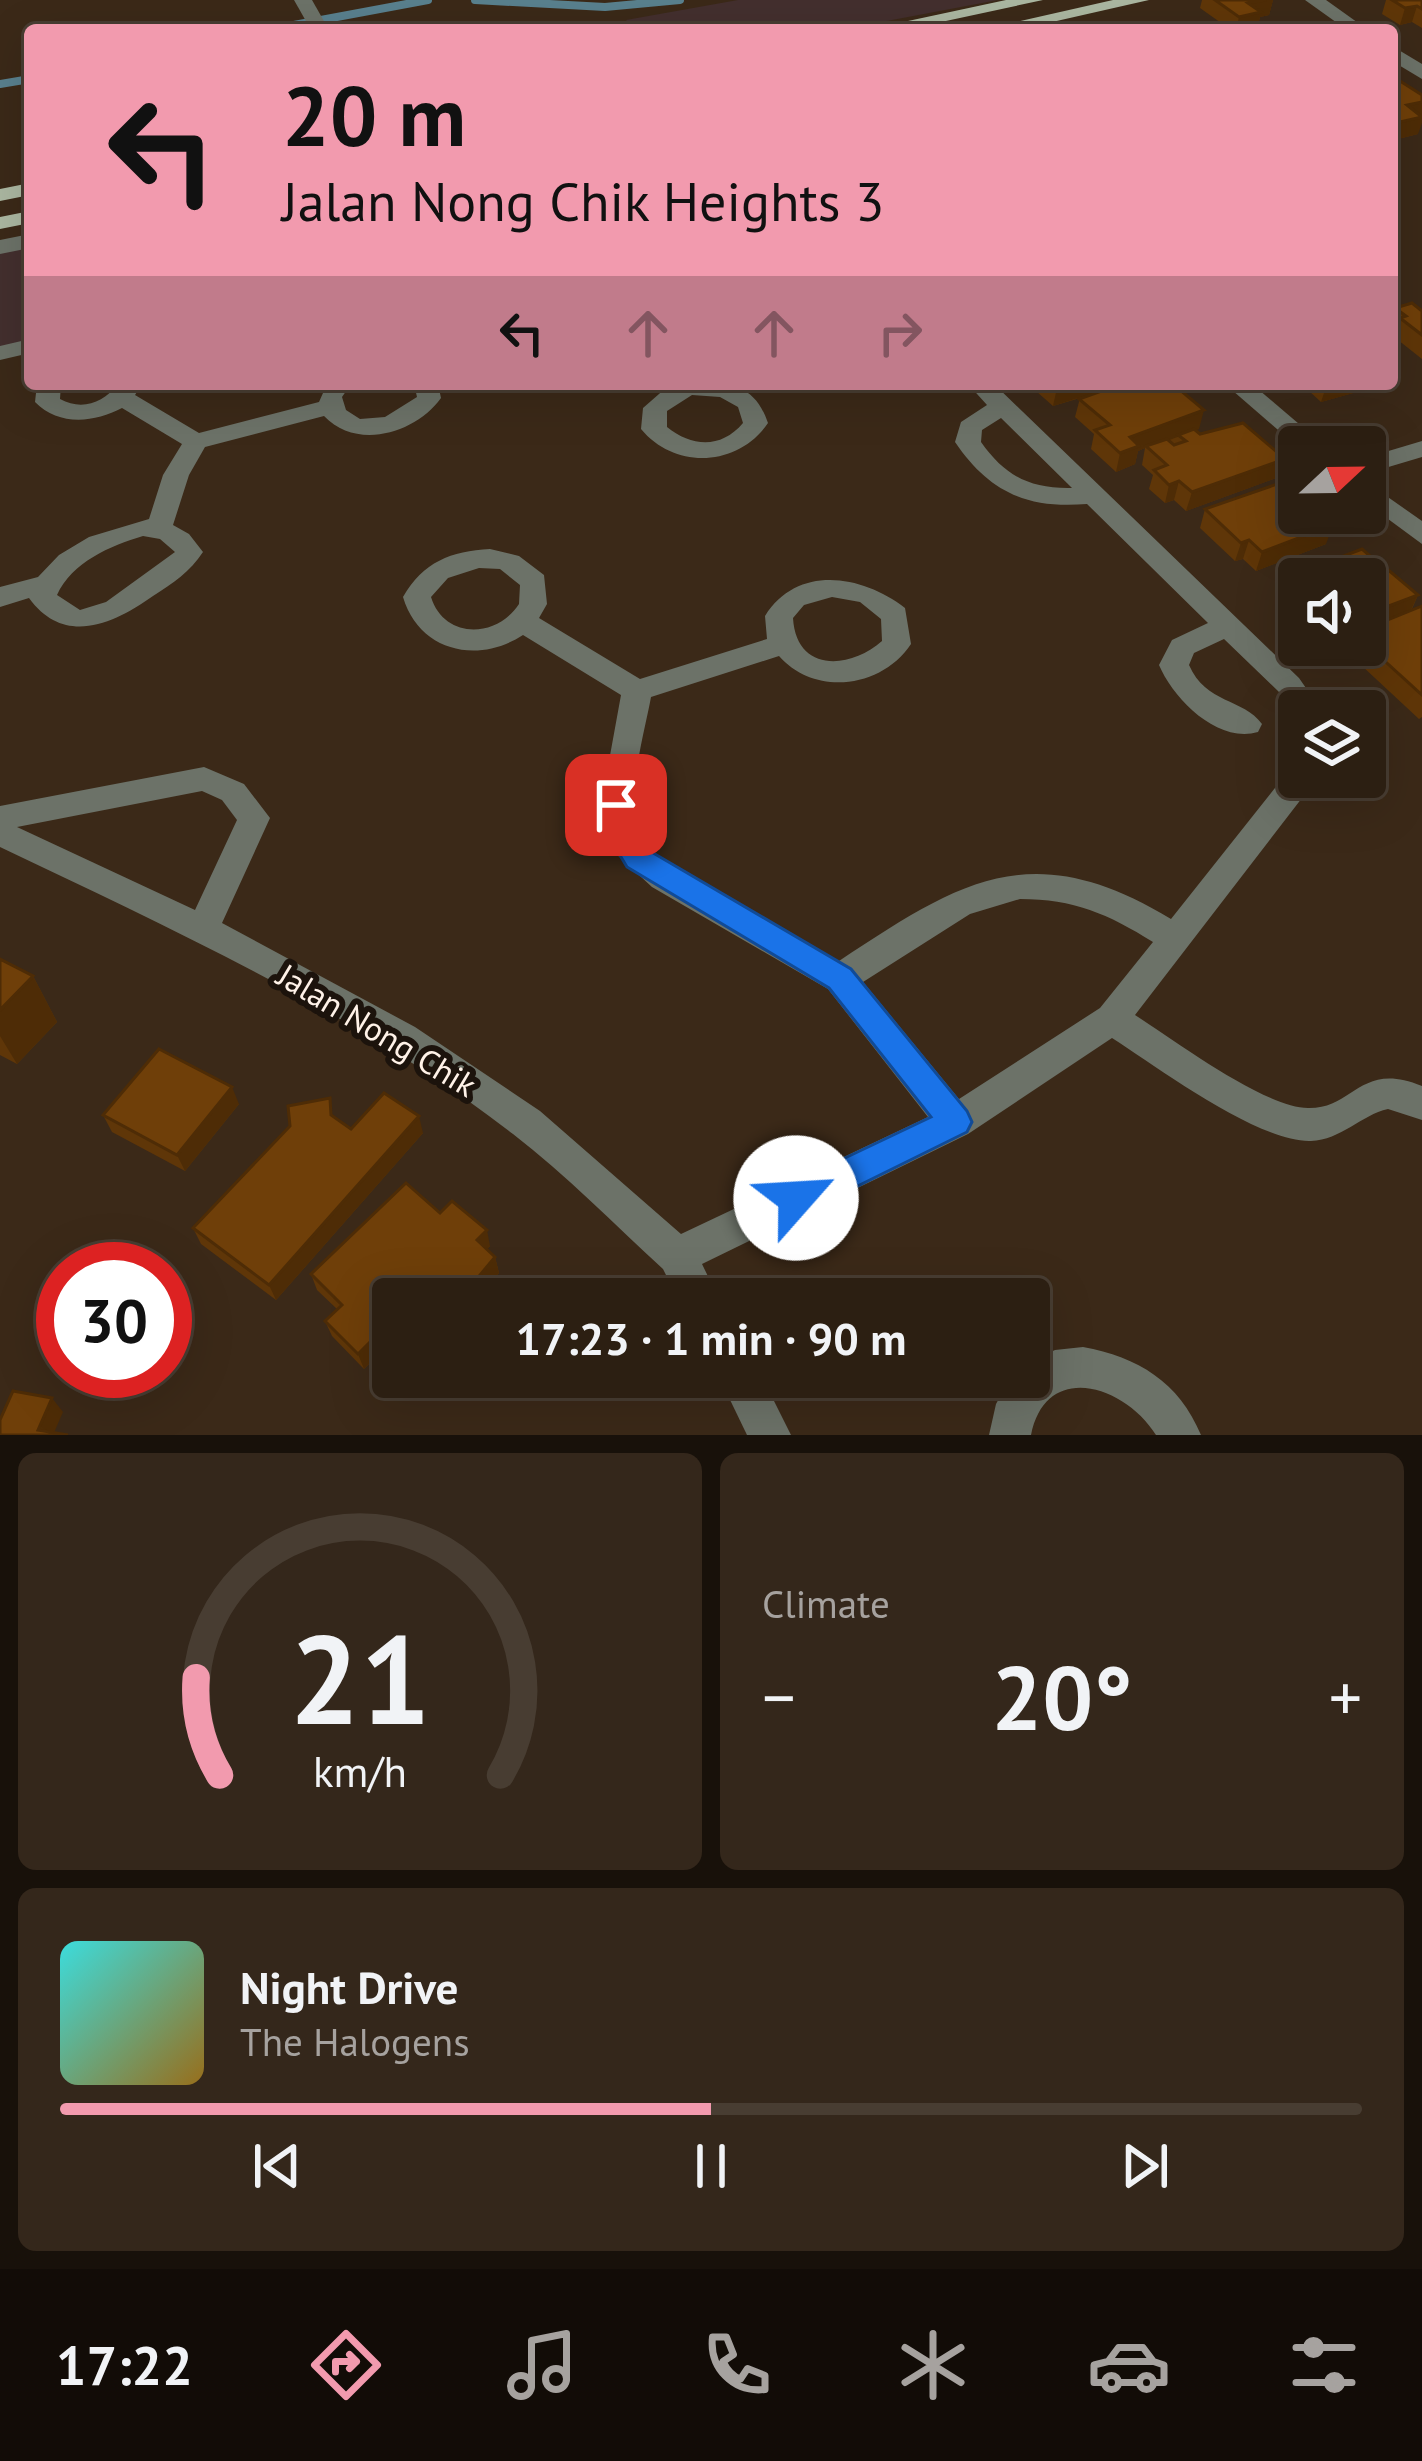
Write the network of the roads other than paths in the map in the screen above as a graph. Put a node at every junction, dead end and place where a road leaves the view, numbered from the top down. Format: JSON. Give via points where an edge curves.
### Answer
{"nodes":[{"id":1,"x":1034,"y":0,"type":"edge"},
{"id":2,"x":1140,"y":0,"type":"edge"},
{"id":3,"x":1314,"y":0,"type":"edge"},
{"id":4,"x":907,"y":24,"type":"edge"},
{"id":5,"x":1021,"y":24,"type":"edge"},
{"id":6,"x":1349,"y":24,"type":"edge"},
{"id":7,"x":48,"y":390,"type":"edge"},
{"id":8,"x":427,"y":390,"type":"edge"},
{"id":9,"x":986,"y":390,"type":"edge"},
{"id":10,"x":1244,"y":390,"type":"edge"},
{"id":11,"x":126,"y":391,"type":"edge"},
{"id":12,"x":334,"y":396,"type":"edge"},
{"id":13,"x":1003,"y":406,"type":"junction"},
{"id":14,"x":1288,"y":426,"type":"edge"},
{"id":15,"x":196,"y":442,"type":"junction"},
{"id":16,"x":1422,"y":449,"type":"edge"},
{"id":17,"x":1386,"y":460,"type":"edge"},
{"id":18,"x":1091,"y":495,"type":"junction"},
{"id":19,"x":1386,"y":506,"type":"edge"},
{"id":20,"x":159,"y":527,"type":"junction"},
{"id":21,"x":1422,"y":535,"type":"edge"},
{"id":22,"x":45,"y":584,"type":"junction"},
{"id":23,"x":0,"y":597,"type":"edge"},
{"id":24,"x":523,"y":622,"type":"dead end"},
{"id":25,"x":1227,"y":626,"type":"junction"},
{"id":26,"x":781,"y":645,"type":"dead end"},
{"id":27,"x":1292,"y":690,"type":"edge"},
{"id":28,"x":637,"y":691,"type":"junction"},
{"id":29,"x":1246,"y":724,"type":"dead end"},
{"id":30,"x":1285,"y":798,"type":"edge"},
{"id":31,"x":0,"y":818,"type":"edge"},
{"id":32,"x":0,"y":833,"type":"edge"},
{"id":33,"x":203,"y":929,"type":"junction"},
{"id":34,"x":1175,"y":938,"type":"junction"},
{"id":35,"x":840,"y":979,"type":"junction"},
{"id":36,"x":1112,"y":1019,"type":"junction"},
{"id":37,"x":1422,"y":1104,"type":"edge"},
{"id":38,"x":956,"y":1122,"type":"junction"},
{"id":39,"x":677,"y":1256,"type":"junction"},
{"id":40,"x":688,"y":1278,"type":"edge"},
{"id":41,"x":751,"y":1398,"type":"edge"},
{"id":42,"x":770,"y":1435,"type":"edge"},
{"id":43,"x":1010,"y":1435,"type":"edge"},
{"id":44,"x":1180,"y":1435,"type":"edge"}],
"edges":[{"from":1,"to":4,"type":"main road"},
{"from":2,"to":5,"type":"main road"},
{"from":3,"to":6,"type":"street"},
{"from":7,"to":11,"type":"street","via":[[47,402],[67,412],[96,410]]},
{"from":8,"to":12,"type":"street","via":[[424,408],[398,424],[364,427],[348,423]]},
{"from":9,"to":13,"type":"street"},
{"from":10,"to":14,"type":"street"},
{"from":11,"to":15,"type":"street"},
{"from":12,"to":15,"type":"street"},
{"from":13,"to":18,"type":"street"},
{"from":13,"to":18,"type":"street","via":[[970,427],[968,442],[980,462],[1031,498]]},
{"from":15,"to":20,"type":"street"},
{"from":16,"to":17,"type":"street"},
{"from":18,"to":25,"type":"street"},
{"from":19,"to":21,"type":"street"},
{"from":20,"to":22,"type":"street","via":[[126,530]]},
{"from":20,"to":22,"type":"street","via":[[189,552],[116,609],[80,620],[63,616],[42,597]]},
{"from":22,"to":23,"type":"street"},
{"from":24,"to":28,"type":"street"},
{"from":25,"to":27,"type":"street"},
{"from":25,"to":29,"type":"street","via":[[1182,647],[1174,665],[1210,711]]},
{"from":26,"to":28,"type":"street"},
{"from":28,"to":35,"type":"street","via":[[616,805],[625,843],[664,878]]},
{"from":30,"to":34,"type":"street"},
{"from":31,"to":33,"type":"street","via":[[204,779],[233,792],[254,818]]},
{"from":32,"to":33,"type":"street","name":"Jalan Nong Chik"},
{"from":33,"to":39,"type":"street","name":"Jalan Nong Chik","via":[[402,1038],[509,1110]]},
{"from":34,"to":35,"type":"street","via":[[1095,894],[999,886],[964,898]]},
{"from":34,"to":36,"type":"street"},
{"from":35,"to":38,"type":"street"},
{"from":36,"to":37,"type":"street","via":[[1266,1112],[1305,1126],[1328,1123],[1379,1094]]},
{"from":36,"to":38,"type":"street"},
{"from":38,"to":39,"type":"street"},
{"from":39,"to":40,"type":"street","name":"Jalan Nong Chik"},
{"from":41,"to":42,"type":"street"},
{"from":43,"to":44,"type":"street","via":[[1021,1400],[1038,1380],[1087,1366],[1139,1383]]}]}
